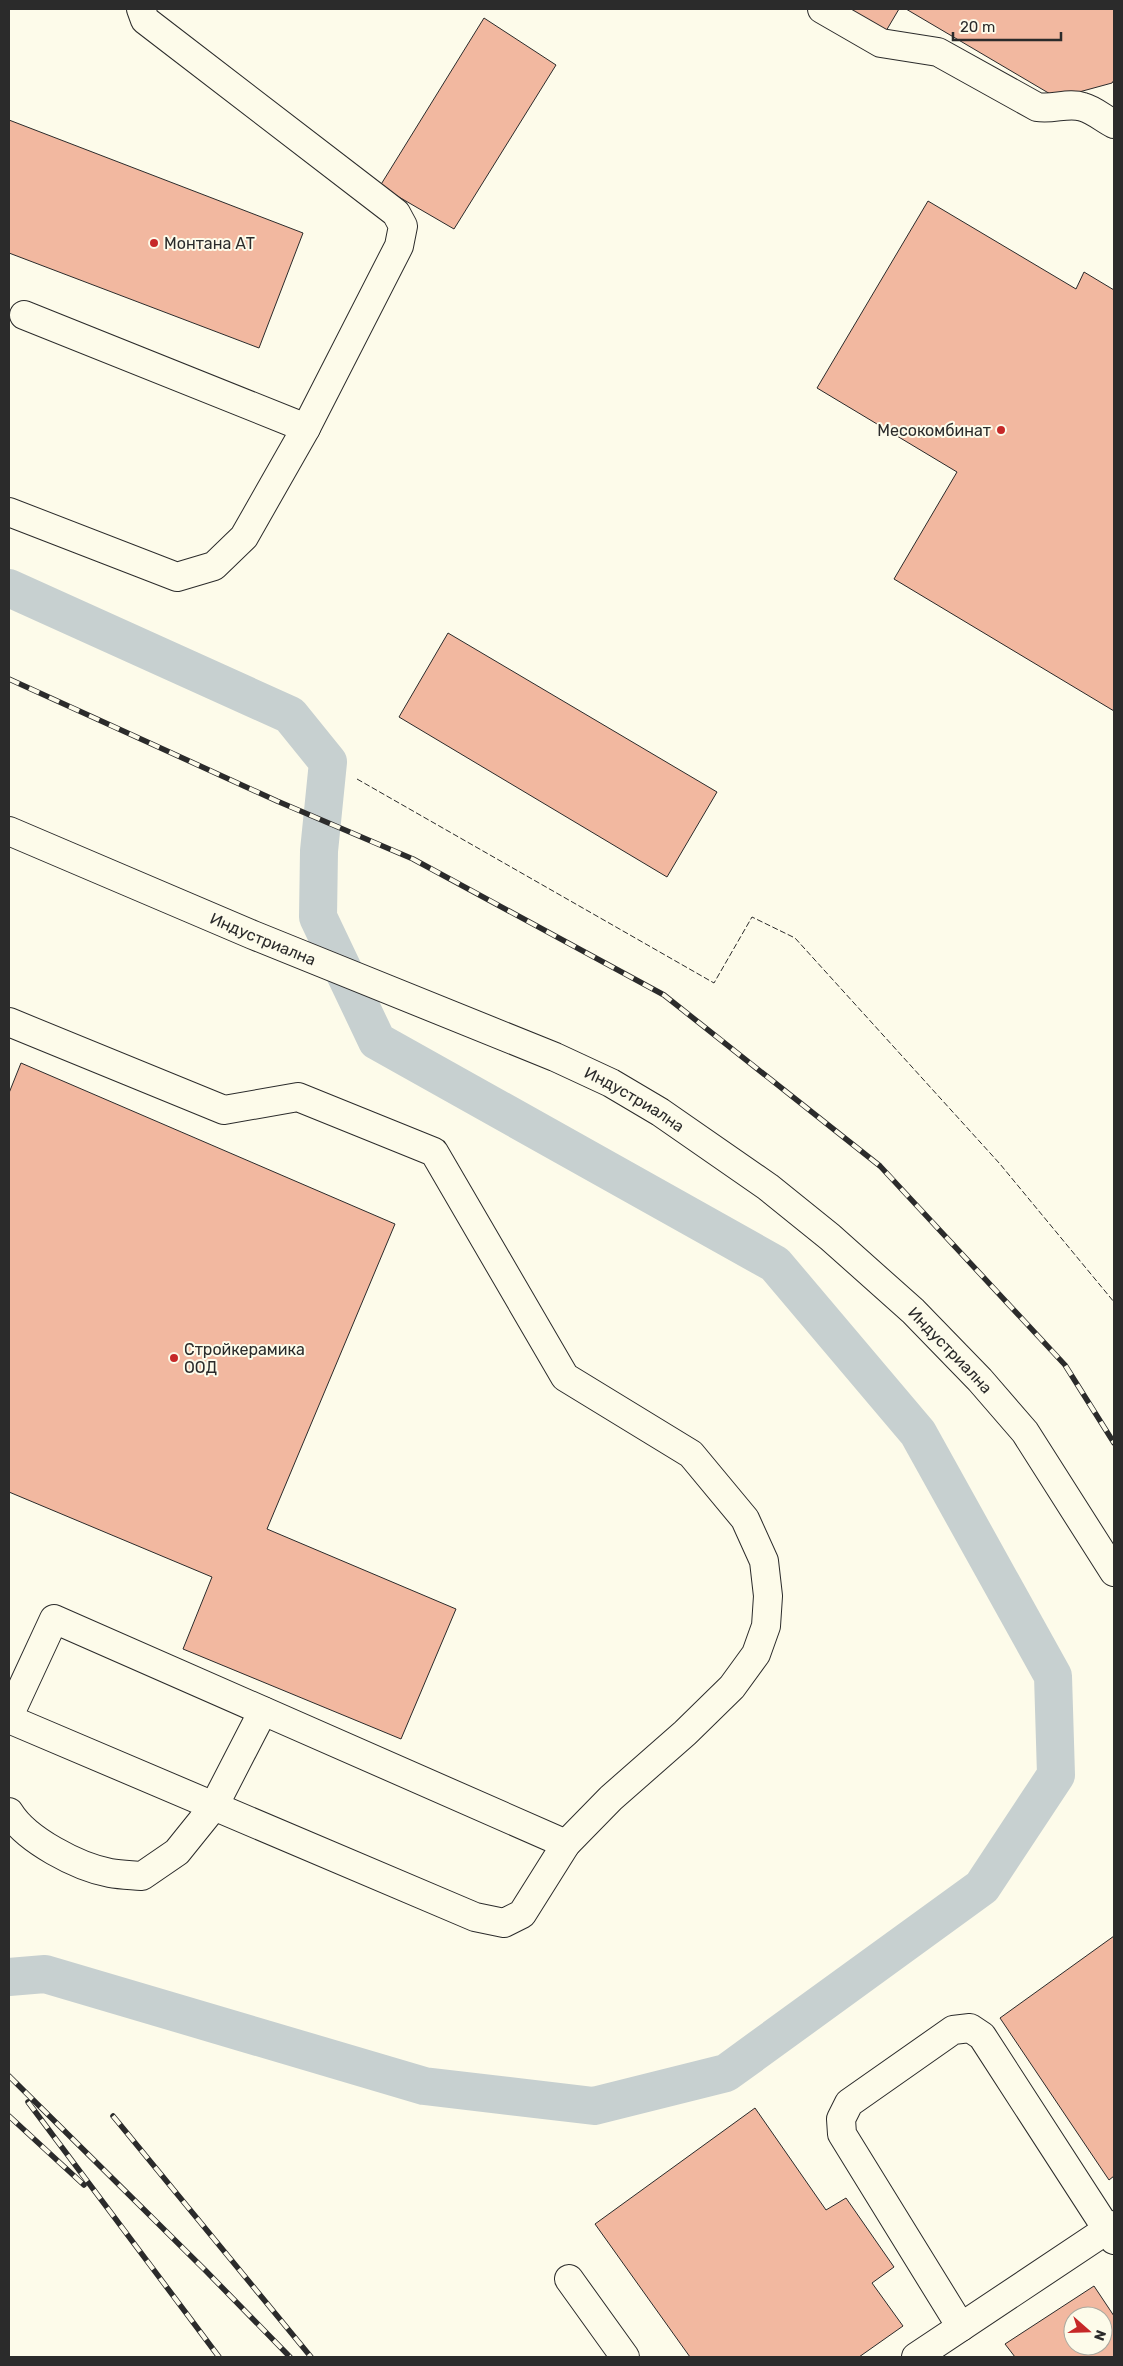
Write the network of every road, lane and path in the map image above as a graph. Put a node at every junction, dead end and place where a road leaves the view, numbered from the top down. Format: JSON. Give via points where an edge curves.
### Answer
{"nodes":[{"id":1,"x":141,"y":9,"type":"edge"},
{"id":2,"x":822,"y":9,"type":"edge"},
{"id":3,"x":1114,"y":124,"type":"edge"},
{"id":4,"x":24,"y":315,"type":"dead end"},
{"id":5,"x":306,"y":428,"type":"junction"},
{"id":6,"x":9,"y":512,"type":"edge"},
{"id":7,"x":9,"y":831,"type":"edge"},
{"id":8,"x":9,"y":1022,"type":"edge"},
{"id":9,"x":1114,"y":1572,"type":"edge"},
{"id":10,"x":20,"y":1664,"type":"edge"},
{"id":11,"x":263,"y":1711,"type":"junction"},
{"id":12,"x":9,"y":1717,"type":"edge"},
{"id":13,"x":214,"y":1806,"type":"junction"},
{"id":14,"x":9,"y":1812,"type":"edge"},
{"id":15,"x":566,"y":1844,"type":"junction"},
{"id":16,"x":1112,"y":2231,"type":"edge"},
{"id":17,"x":569,"y":2279,"type":"dead end"},
{"id":18,"x":961,"y":2327,"type":"junction"},
{"id":19,"x":625,"y":2357,"type":"edge"},
{"id":20,"x":916,"y":2357,"type":"edge"}],
"edges":[{"from":1,"to":5,"type":"street","via":[[145,20],[396,213],[403,226],[399,246]]},
{"from":2,"to":3,"type":"street","via":[[881,43],[938,52],[1036,106],[1050,109],[1065,105],[1083,107]]},
{"from":4,"to":5,"type":"street"},
{"from":5,"to":6,"type":"street","via":[[244,536],[214,566],[177,577]]},
{"from":7,"to":9,"type":"street","name":"Индустриална","via":[[252,935],[547,1053],[611,1083],[660,1112],[776,1193],[913,1311],[1025,1432]]},
{"from":8,"to":15,"type":"street","via":[[224,1110],[298,1097],[434,1152],[564,1377],[691,1454],[745,1519],[764,1561],[768,1596],[766,1626],[756,1654],[732,1688],[611,1798]]},
{"from":10,"to":11,"type":"street","via":[[54,1619]]},
{"from":10,"to":12,"type":"street"},
{"from":11,"to":13,"type":"street"},
{"from":11,"to":15,"type":"street"},
{"from":12,"to":13,"type":"street"},
{"from":13,"to":14,"type":"street","via":[[177,1852],[142,1876],[109,1873],[68,1858],[29,1834]]},
{"from":13,"to":15,"type":"street","via":[[475,1917],[504,1923],[522,1914]]},
{"from":16,"to":18,"type":"street"},
{"from":16,"to":18,"type":"street","via":[[982,2036],[970,2028],[953,2030],[849,2103],[841,2119],[842,2134]]},
{"from":17,"to":19,"type":"street"},
{"from":18,"to":20,"type":"street"}]}
